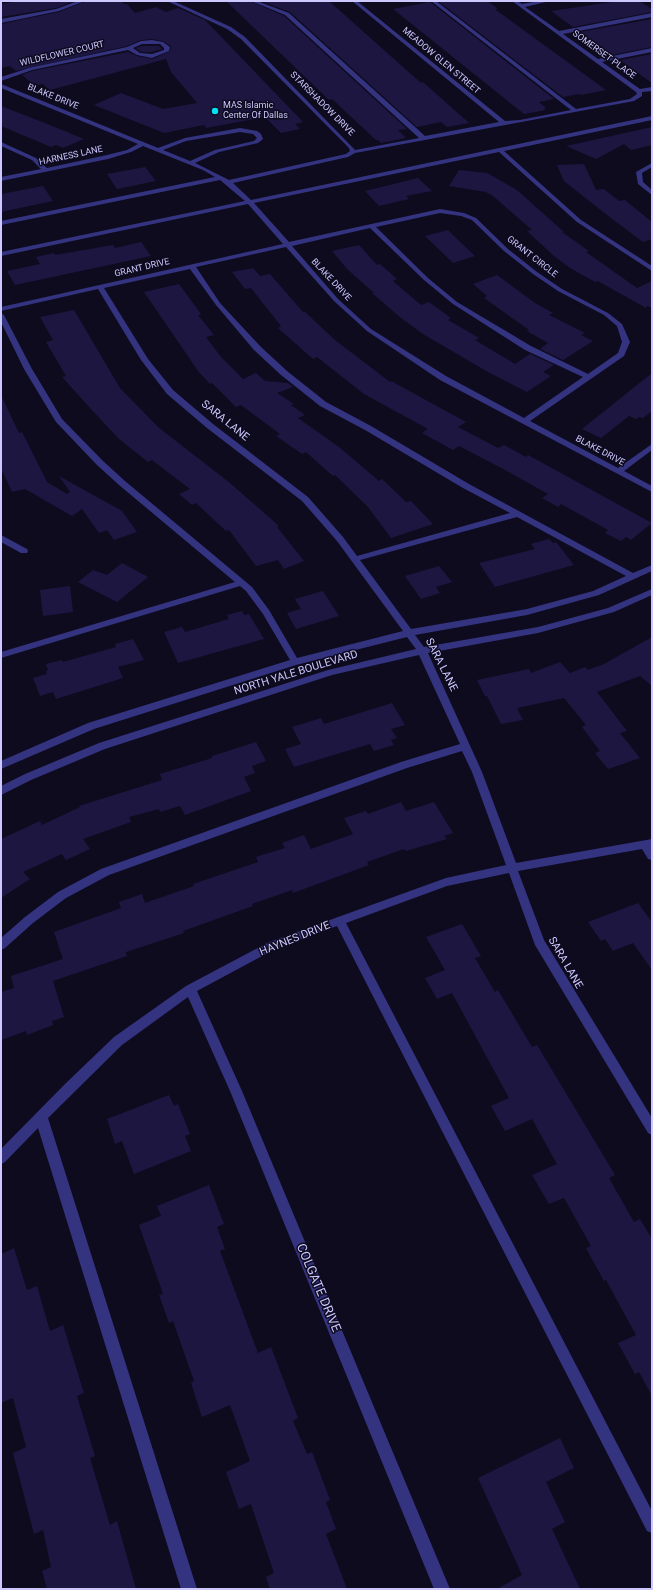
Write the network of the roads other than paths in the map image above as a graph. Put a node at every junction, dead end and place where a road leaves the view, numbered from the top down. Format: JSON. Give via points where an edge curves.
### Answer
{"nodes":[{"id":1,"x":83,"y":1,"type":"edge"},
{"id":2,"x":169,"y":1,"type":"edge"},
{"id":3,"x":254,"y":1,"type":"edge"},
{"id":4,"x":354,"y":1,"type":"edge"},
{"id":5,"x":433,"y":1,"type":"edge"},
{"id":6,"x":514,"y":1,"type":"edge"},
{"id":7,"x":548,"y":1,"type":"edge"},
{"id":8,"x":521,"y":6,"type":"junction"},
{"id":9,"x":652,"y":15,"type":"edge"},
{"id":10,"x":1,"y":21,"type":"edge"},
{"id":11,"x":558,"y":33,"type":"junction"},
{"id":12,"x":129,"y":48,"type":"junction"},
{"id":13,"x":652,"y":50,"type":"edge"},
{"id":14,"x":597,"y":61,"type":"junction"},
{"id":15,"x":1,"y":79,"type":"edge"},
{"id":16,"x":1,"y":86,"type":"edge"},
{"id":17,"x":652,"y":89,"type":"edge"},
{"id":18,"x":639,"y":91,"type":"junction"},
{"id":19,"x":575,"y":111,"type":"junction"},
{"id":20,"x":652,"y":118,"type":"edge"},
{"id":21,"x":504,"y":122,"type":"junction"},
{"id":22,"x":423,"y":138,"type":"junction"},
{"id":23,"x":143,"y":143,"type":"junction"},
{"id":24,"x":1,"y":144,"type":"edge"},
{"id":25,"x":158,"y":150,"type":"junction"},
{"id":26,"x":500,"y":150,"type":"junction"},
{"id":27,"x":353,"y":152,"type":"junction"},
{"id":28,"x":189,"y":163,"type":"junction"},
{"id":29,"x":652,"y":165,"type":"edge"},
{"id":30,"x":46,"y":170,"type":"junction"},
{"id":31,"x":221,"y":178,"type":"junction"},
{"id":32,"x":1,"y":179,"type":"edge"},
{"id":33,"x":228,"y":182,"type":"junction"},
{"id":34,"x":652,"y":193,"type":"edge"},
{"id":35,"x":250,"y":202,"type":"junction"},
{"id":36,"x":1,"y":224,"type":"edge"},
{"id":37,"x":372,"y":226,"type":"junction"},
{"id":38,"x":288,"y":245,"type":"junction"},
{"id":39,"x":1,"y":254,"type":"edge"},
{"id":40,"x":192,"y":267,"type":"junction"},
{"id":41,"x":652,"y":270,"type":"edge"},
{"id":42,"x":100,"y":287,"type":"junction"},
{"id":43,"x":1,"y":309,"type":"edge"},
{"id":44,"x":1,"y":315,"type":"edge"},
{"id":45,"x":588,"y":377,"type":"junction"},
{"id":46,"x":525,"y":421,"type":"junction"},
{"id":47,"x":652,"y":446,"type":"edge"},
{"id":48,"x":618,"y":471,"type":"junction"},
{"id":49,"x":652,"y":489,"type":"edge"},
{"id":50,"x":518,"y":514,"type":"junction"},
{"id":51,"x":1,"y":538,"type":"edge"},
{"id":52,"x":24,"y":551,"type":"dead end"},
{"id":53,"x":355,"y":559,"type":"junction"},
{"id":54,"x":652,"y":568,"type":"edge"},
{"id":55,"x":634,"y":576,"type":"junction"},
{"id":56,"x":242,"y":583,"type":"junction"},
{"id":57,"x":652,"y":592,"type":"edge"},
{"id":58,"x":410,"y":633,"type":"junction"},
{"id":59,"x":422,"y":651,"type":"junction"},
{"id":60,"x":1,"y":655,"type":"edge"},
{"id":61,"x":295,"y":662,"type":"junction"},
{"id":62,"x":466,"y":746,"type":"junction"},
{"id":63,"x":1,"y":765,"type":"edge"},
{"id":64,"x":1,"y":792,"type":"edge"},
{"id":65,"x":648,"y":844,"type":"edge"},
{"id":66,"x":652,"y":856,"type":"edge"},
{"id":67,"x":513,"y":868,"type":"junction"},
{"id":68,"x":340,"y":921,"type":"junction"},
{"id":69,"x":1,"y":945,"type":"edge"},
{"id":70,"x":190,"y":989,"type":"junction"},
{"id":71,"x":41,"y":1117,"type":"junction"},
{"id":72,"x":652,"y":1129,"type":"edge"},
{"id":73,"x":1,"y":1158,"type":"edge"},
{"id":74,"x":652,"y":1526,"type":"edge"},
{"id":75,"x":189,"y":1589,"type":"edge"},
{"id":76,"x":442,"y":1589,"type":"edge"}],
"edges":[{"from":1,"to":10,"type":"street","via":[[57,10]]},
{"from":2,"to":27,"type":"street","name":"STARSHADOW DRIVE","via":[[229,28],[243,38],[352,148]]},
{"from":3,"to":22,"type":"street","via":[[287,14]]},
{"from":4,"to":21,"type":"street","name":"MEADOW GLEN STREET","via":[[497,119]]},
{"from":5,"to":19,"type":"street"},
{"from":6,"to":8,"type":"street","name":"SOMERSET PLACE"},
{"from":7,"to":8,"type":"street"},
{"from":8,"to":11,"type":"street","name":"SOMERSET PLACE"},
{"from":9,"to":11,"type":"street"},
{"from":11,"to":14,"type":"street","name":"SOMERSET PLACE"},
{"from":12,"to":12,"type":"street","name":"WILDFLOWER COURT","via":[[152,42],[167,47],[166,51],[152,56],[139,54]]},
{"from":12,"to":15,"type":"street","name":"WILDFLOWER COURT","via":[[31,69]]},
{"from":13,"to":14,"type":"street"},
{"from":14,"to":18,"type":"street","name":"SOMERSET PLACE"},
{"from":16,"to":23,"type":"street","name":"BLAKE DRIVE"},
{"from":17,"to":18,"type":"street"},
{"from":18,"to":19,"type":"street","name":"SOMERSET PLACE","via":[[640,95],[637,98]]},
{"from":19,"to":21,"type":"street","name":"SOMERSET PLACE","via":[[520,122]]},
{"from":20,"to":26,"type":"street"},
{"from":21,"to":22,"type":"street"},
{"from":22,"to":27,"type":"street"},
{"from":23,"to":25,"type":"street","name":"BLAKE DRIVE"},
{"from":23,"to":30,"type":"street","name":"HARNESS LANE","via":[[129,151],[108,157]]},
{"from":24,"to":30,"type":"street","via":[[34,159]]},
{"from":25,"to":28,"type":"street","name":"BLAKE DRIVE"},
{"from":25,"to":28,"type":"street","via":[[185,140],[240,130],[255,132],[259,136],[260,139],[256,142],[217,151]]},
{"from":26,"to":35,"type":"street"},
{"from":26,"to":41,"type":"street","via":[[579,221]]},
{"from":27,"to":33,"type":"street","name":"STARSHADOW DRIVE","via":[[298,168]]},
{"from":28,"to":31,"type":"street","name":"BLAKE DRIVE"},
{"from":29,"to":34,"type":"street","via":[[639,172],[640,183]]},
{"from":30,"to":32,"type":"street","name":"HARNESS LANE"},
{"from":31,"to":33,"type":"street","name":"BLAKE DRIVE"},
{"from":31,"to":36,"type":"street"},
{"from":33,"to":35,"type":"street","name":"BLAKE DRIVE"},
{"from":35,"to":38,"type":"street","name":"BLAKE DRIVE"},
{"from":35,"to":39,"type":"street"},
{"from":37,"to":38,"type":"street","name":"GRANT CIRCLE"},
{"from":37,"to":45,"type":"street","via":[[426,279],[455,303],[528,348]]},
{"from":37,"to":45,"type":"street","name":"GRANT CIRCLE","via":[[440,211],[462,214],[474,219],[506,250],[535,273],[560,290],[606,314],[620,325],[626,342],[621,354]]},
{"from":38,"to":40,"type":"street","name":"GRANT DRIVE"},
{"from":38,"to":46,"type":"street","name":"BLAKE DRIVE","via":[[336,300],[369,330],[443,378]]},
{"from":40,"to":42,"type":"street","name":"GRANT DRIVE"},
{"from":40,"to":50,"type":"street","via":[[218,304],[252,342],[323,404]]},
{"from":42,"to":43,"type":"street","name":"GRANT DRIVE"},
{"from":42,"to":53,"type":"street","name":"SARA LANE","via":[[145,360],[170,392],[304,499]]},
{"from":44,"to":56,"type":"street","via":[[28,369],[59,420],[122,483]]},
{"from":45,"to":46,"type":"street","name":"GRANT CIRCLE"},
{"from":46,"to":48,"type":"street","name":"BLAKE DRIVE"},
{"from":47,"to":48,"type":"street"},
{"from":48,"to":49,"type":"street","name":"BLAKE DRIVE"},
{"from":50,"to":53,"type":"street"},
{"from":50,"to":55,"type":"street"},
{"from":51,"to":52,"type":"street"},
{"from":53,"to":58,"type":"street","name":"SARA LANE"},
{"from":54,"to":55,"type":"street","name":"NORTH YALE BOULEVARD"},
{"from":55,"to":58,"type":"street","name":"NORTH YALE BOULEVARD","via":[[596,593],[527,612]]},
{"from":56,"to":60,"type":"street"},
{"from":56,"to":61,"type":"street","via":[[266,612]]},
{"from":57,"to":59,"type":"street","name":"NORTH YALE BOULEVARD","via":[[611,610],[538,630]]},
{"from":58,"to":59,"type":"street","name":"SARA LANE"},
{"from":58,"to":61,"type":"street","name":"NORTH YALE BOULEVARD"},
{"from":59,"to":62,"type":"street","name":"SARA LANE"},
{"from":59,"to":64,"type":"street","name":"NORTH YALE BOULEVARD","via":[[331,672],[102,746],[28,777]]},
{"from":61,"to":63,"type":"street","name":"NORTH YALE BOULEVARD","via":[[91,726]]},
{"from":62,"to":67,"type":"street","name":"SARA LANE"},
{"from":62,"to":69,"type":"street","via":[[404,765],[105,872],[62,896]]},
{"from":65,"to":66,"type":"street"},
{"from":65,"to":67,"type":"street","name":"HAYNES DRIVE"},
{"from":67,"to":68,"type":"street","name":"HAYNES DRIVE","via":[[446,882]]},
{"from":67,"to":72,"type":"street","name":"SARA LANE","via":[[538,942]]},
{"from":68,"to":70,"type":"street","name":"HAYNES DRIVE","via":[[273,946]]},
{"from":68,"to":74,"type":"street"},
{"from":70,"to":71,"type":"street","name":"HAYNES DRIVE","via":[[118,1041]]},
{"from":70,"to":76,"type":"street","name":"COLGATE DRIVE","via":[[236,1091]]},
{"from":71,"to":73,"type":"street","name":"HAYNES DRIVE"},
{"from":71,"to":75,"type":"street"}]}
